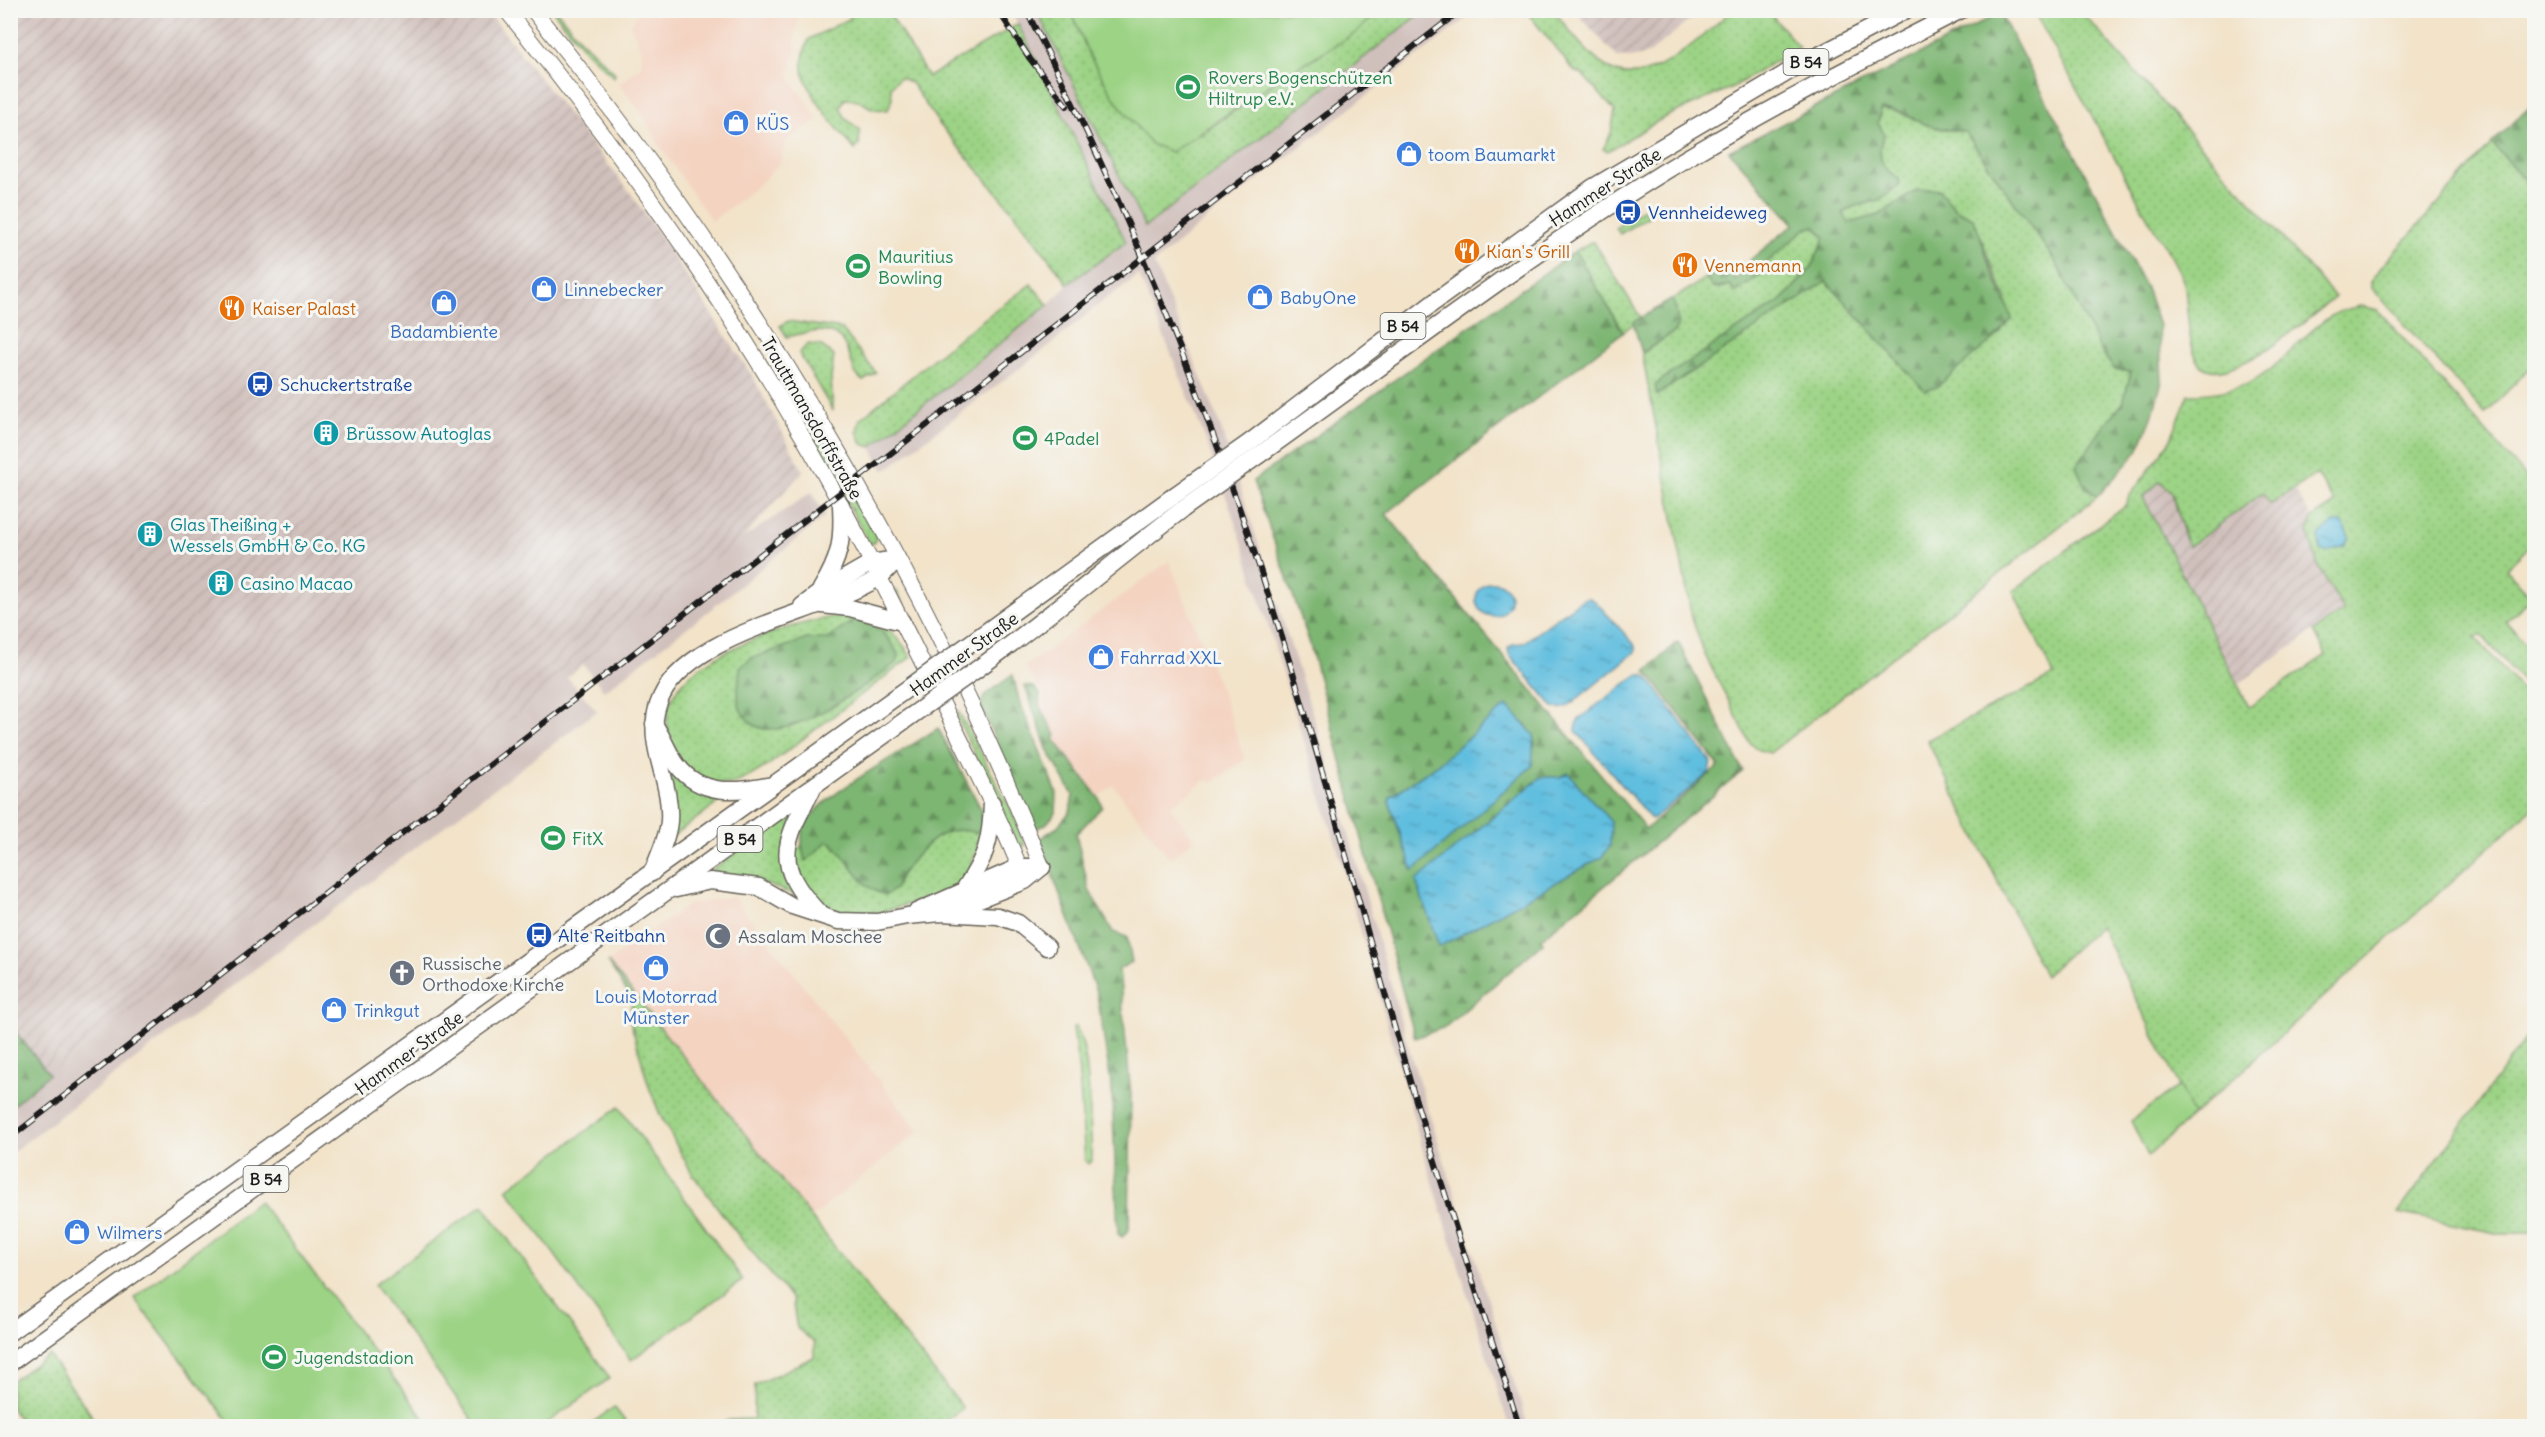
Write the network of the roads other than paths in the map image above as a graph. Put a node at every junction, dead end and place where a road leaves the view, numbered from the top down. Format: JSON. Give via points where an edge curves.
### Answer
{"nodes":[{"id":1,"x":506,"y":10,"type":"edge"},
{"id":2,"x":533,"y":10,"type":"edge"},
{"id":3,"x":1906,"y":10,"type":"edge"},
{"id":4,"x":1961,"y":10,"type":"edge"},
{"id":5,"x":1254,"y":449,"type":"junction"},
{"id":6,"x":1179,"y":502,"type":"junction"},
{"id":7,"x":841,"y":505,"type":"junction"},
{"id":8,"x":897,"y":559,"type":"junction"},
{"id":9,"x":875,"y":570,"type":"junction"},
{"id":10,"x":820,"y":598,"type":"junction"},
{"id":11,"x":902,"y":622,"type":"junction"},
{"id":12,"x":654,"y":724,"type":"junction"},
{"id":13,"x":776,"y":784,"type":"junction"},
{"id":14,"x":814,"y":786,"type":"junction"},
{"id":15,"x":992,"y":803,"type":"junction"},
{"id":16,"x":1042,"y":867,"type":"joint"},
{"id":17,"x":652,"y":873,"type":"junction"},
{"id":18,"x":1022,"y":874,"type":"junction"},
{"id":19,"x":965,"y":888,"type":"junction"},
{"id":20,"x":666,"y":892,"type":"junction"},
{"id":21,"x":941,"y":913,"type":"junction"},
{"id":22,"x":821,"y":916,"type":"junction"},
{"id":23,"x":907,"y":916,"type":"junction"},
{"id":24,"x":1047,"y":947,"type":"dead end"},
{"id":25,"x":10,"y":1332,"type":"edge"},
{"id":26,"x":10,"y":1363,"type":"edge"}],
"edges":[{"from":1,"to":7,"type":"main road","name":"Trauttmansdorffstraße","via":[[595,125],[699,271],[776,390]]},
{"from":2,"to":8,"type":"main road","name":"Trauttmansdorffstraße","via":[[626,129],[729,277],[827,434]]},
{"from":3,"to":5,"type":"main road","name":"Hammer Straße","number":"B 54","via":[[1800,65],[1592,188],[1433,303]]},
{"from":4,"to":5,"type":"main road","name":"Hammer Straße","number":"B 54","via":[[1701,149],[1527,262]]},
{"from":5,"to":6,"type":"main road","name":"Hammer Straße","number":"B 54","bridge":true},
{"from":6,"to":13,"type":"main road","name":"Hammer Straße","number":"B 54","bridge":true,"via":[[983,634]]},
{"from":6,"to":14,"type":"main road","name":"Hammer Straße","number":"B 54","bridge":true,"via":[[995,657]]},
{"from":7,"to":9,"type":"main road","name":"Trauttmansdorffstraße"},
{"from":7,"to":10,"type":"main road","via":[[841,548]]},
{"from":8,"to":9,"type":"main road"},
{"from":8,"to":16,"type":"main road","name":"Trauttmansdorffstraße","via":[[973,710]]},
{"from":9,"to":10,"type":"main road"},
{"from":9,"to":11,"type":"main road","name":"Trauttmansdorffstraße"},
{"from":10,"to":11,"type":"main road"},
{"from":10,"to":12,"type":"main road","via":[[695,659],[666,688]]},
{"from":11,"to":15,"type":"main road","name":"Trauttmansdorffstraße"},
{"from":12,"to":13,"type":"main road","via":[[677,764],[697,783],[726,792]]},
{"from":12,"to":17,"type":"main road","via":[[655,752],[665,784],[669,823]]},
{"from":13,"to":17,"type":"main road","name":"Hammer Straße","number":"B 54"},
{"from":14,"to":20,"type":"main road","name":"Hammer Straße","number":"B 54"},
{"from":14,"to":22,"type":"main road","via":[[790,833],[786,851],[793,881]]},
{"from":15,"to":18,"type":"main road","name":"Trauttmansdorffstraße"},
{"from":15,"to":19,"type":"main road","via":[[986,852]]},
{"from":16,"to":18,"type":"main road"},
{"from":17,"to":25,"type":"main road","name":"Hammer Straße","number":"B 54"},
{"from":18,"to":19,"type":"main road"},
{"from":18,"to":21,"type":"main road"},
{"from":19,"to":23,"type":"main road"},
{"from":20,"to":22,"type":"main road","via":[[710,881],[732,882],[759,887],[792,906]]},
{"from":20,"to":26,"type":"main road","name":"Hammer Straße","number":"B 54"},
{"from":21,"to":23,"type":"main road"},
{"from":21,"to":24,"type":"main road","via":[[1005,918],[1018,923]]},
{"from":22,"to":23,"type":"main road","via":[[858,923]]}]}
